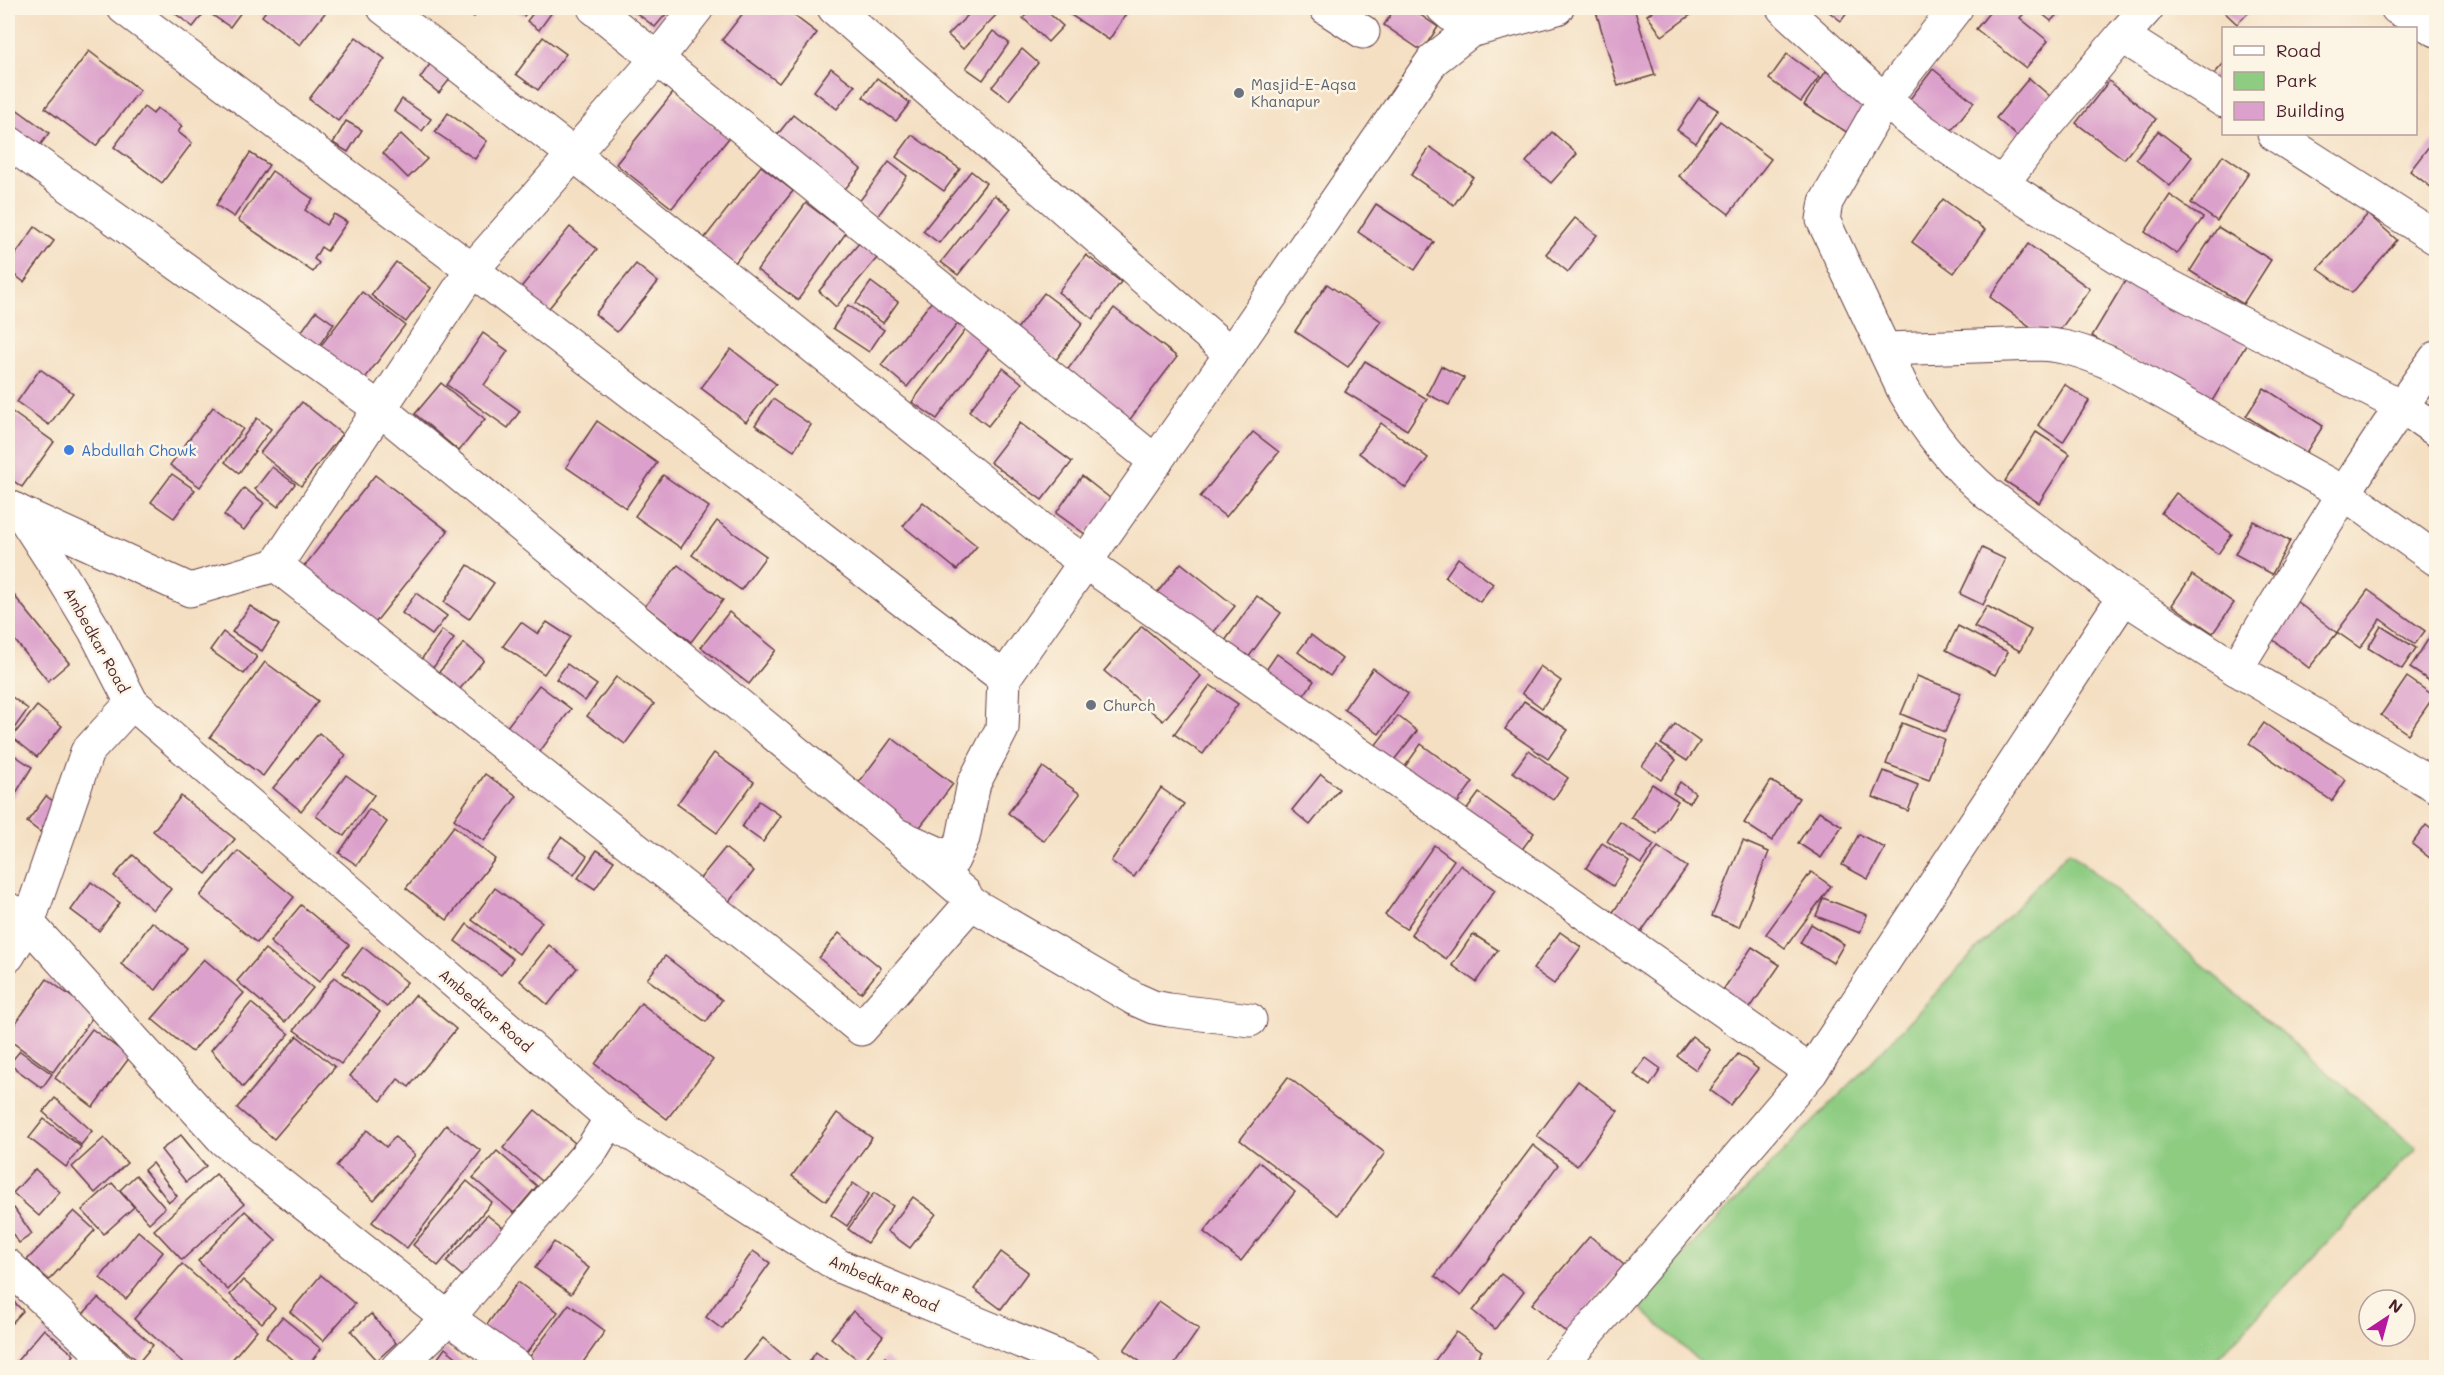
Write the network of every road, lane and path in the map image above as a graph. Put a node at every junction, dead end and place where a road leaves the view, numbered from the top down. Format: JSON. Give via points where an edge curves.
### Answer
{"nodes":[{"id":1,"x":124,"y":8,"type":"edge"},
{"id":2,"x":384,"y":8,"type":"edge"},
{"id":3,"x":594,"y":8,"type":"edge"},
{"id":4,"x":697,"y":8,"type":"edge"},
{"id":5,"x":834,"y":8,"type":"edge"},
{"id":6,"x":1326,"y":8,"type":"edge"},
{"id":7,"x":1443,"y":8,"type":"edge"},
{"id":8,"x":1557,"y":8,"type":"edge"},
{"id":9,"x":1783,"y":8,"type":"edge"},
{"id":10,"x":1956,"y":8,"type":"edge"},
{"id":11,"x":2147,"y":8,"type":"edge"},
{"id":12,"x":2397,"y":8,"type":"edge"},
{"id":13,"x":2436,"y":30,"type":"edge"},
{"id":14,"x":1470,"y":31,"type":"junction"},
{"id":15,"x":1363,"y":32,"type":"dead end"},
{"id":16,"x":2122,"y":36,"type":"junction"},
{"id":17,"x":657,"y":59,"type":"junction"},
{"id":18,"x":1884,"y":100,"type":"junction"},
{"id":19,"x":2222,"y":100,"type":"edge"},
{"id":20,"x":2276,"y":135,"type":"edge"},
{"id":21,"x":8,"y":142,"type":"edge"},
{"id":22,"x":573,"y":154,"type":"junction"},
{"id":23,"x":2002,"y":184,"type":"junction"},
{"id":24,"x":2436,"y":238,"type":"edge"},
{"id":25,"x":472,"y":270,"type":"junction"},
{"id":26,"x":1885,"y":349,"type":"junction"},
{"id":27,"x":1232,"y":354,"type":"junction"},
{"id":28,"x":2436,"y":358,"type":"edge"},
{"id":29,"x":2401,"y":406,"type":"junction"},
{"id":30,"x":380,"y":410,"type":"junction"},
{"id":31,"x":2436,"y":430,"type":"edge"},
{"id":32,"x":1156,"y":462,"type":"junction"},
{"id":33,"x":2344,"y":494,"type":"junction"},
{"id":34,"x":14,"y":509,"type":"edge"},
{"id":35,"x":2436,"y":559,"type":"edge"},
{"id":36,"x":1085,"y":563,"type":"junction"},
{"id":37,"x":276,"y":566,"type":"junction"},
{"id":38,"x":2124,"y":597,"type":"junction"},
{"id":39,"x":2236,"y":669,"type":"junction"},
{"id":40,"x":1004,"y":678,"type":"junction"},
{"id":41,"x":132,"y":703,"type":"junction"},
{"id":42,"x":2436,"y":786,"type":"edge"},
{"id":43,"x":895,"y":834,"type":"junction"},
{"id":44,"x":969,"y":903,"type":"junction"},
{"id":45,"x":18,"y":916,"type":"edge"},
{"id":46,"x":8,"y":956,"type":"edge"},
{"id":47,"x":1250,"y":1020,"type":"dead end"},
{"id":48,"x":1811,"y":1071,"type":"junction"},
{"id":49,"x":611,"y":1118,"type":"junction"},
{"id":50,"x":8,"y":1266,"type":"edge"},
{"id":51,"x":448,"y":1318,"type":"junction"},
{"id":52,"x":117,"y":1368,"type":"edge"},
{"id":53,"x":397,"y":1368,"type":"edge"},
{"id":54,"x":518,"y":1368,"type":"edge"},
{"id":55,"x":1085,"y":1368,"type":"edge"},
{"id":56,"x":1558,"y":1368,"type":"edge"}],
"edges":[{"from":1,"to":25,"type":"street"},
{"from":2,"to":22,"type":"street"},
{"from":3,"to":17,"type":"street"},
{"from":4,"to":17,"type":"street"},
{"from":5,"to":27,"type":"street"},
{"from":6,"to":15,"type":"street"},
{"from":7,"to":14,"type":"street"},
{"from":8,"to":14,"type":"street"},
{"from":9,"to":18,"type":"street"},
{"from":10,"to":18,"type":"street"},
{"from":11,"to":16,"type":"street"},
{"from":12,"to":13,"type":"street"},
{"from":14,"to":27,"type":"street","via":[[1433,60]]},
{"from":16,"to":19,"type":"street"},
{"from":16,"to":23,"type":"street"},
{"from":17,"to":22,"type":"street"},
{"from":17,"to":32,"type":"street"},
{"from":18,"to":23,"type":"street"},
{"from":18,"to":26,"type":"street","via":[[1826,202],[1823,219]]},
{"from":20,"to":24,"type":"street"},
{"from":21,"to":30,"type":"street"},
{"from":22,"to":25,"type":"street"},
{"from":22,"to":36,"type":"street"},
{"from":23,"to":29,"type":"street","via":[[2144,273]]},
{"from":25,"to":30,"type":"street"},
{"from":25,"to":40,"type":"street"},
{"from":26,"to":33,"type":"street","via":[[2038,344],[2084,352]]},
{"from":26,"to":38,"type":"street","via":[[1918,415],[1968,477]]},
{"from":27,"to":32,"type":"street"},
{"from":28,"to":29,"type":"street"},
{"from":29,"to":31,"type":"street"},
{"from":29,"to":33,"type":"street"},
{"from":30,"to":37,"type":"street"},
{"from":30,"to":43,"type":"street"},
{"from":32,"to":36,"type":"street"},
{"from":33,"to":35,"type":"street"},
{"from":33,"to":39,"type":"street"},
{"from":34,"to":37,"type":"street","via":[[190,590]]},
{"from":34,"to":41,"type":"street","name":"Ambedkar Road","via":[[95,631]]},
{"from":36,"to":40,"type":"street"},
{"from":36,"to":48,"type":"street"},
{"from":37,"to":44,"type":"street","via":[[861,1029]]},
{"from":38,"to":39,"type":"street"},
{"from":38,"to":48,"type":"street"},
{"from":39,"to":42,"type":"street"},
{"from":40,"to":43,"type":"street","via":[[1002,729],[974,783],[963,838],[953,860]]},
{"from":41,"to":45,"type":"street","via":[[87,752]]},
{"from":41,"to":49,"type":"street","name":"Ambedkar Road"},
{"from":43,"to":44,"type":"street","via":[[965,894]]},
{"from":44,"to":47,"type":"street","via":[[1153,1007]]},
{"from":45,"to":46,"type":"street"},
{"from":45,"to":51,"type":"street","via":[[224,1140]]},
{"from":48,"to":56,"type":"street"},
{"from":49,"to":51,"type":"street","via":[[592,1149]]},
{"from":49,"to":55,"type":"street","name":"Ambedkar Road","via":[[839,1266]]},
{"from":50,"to":52,"type":"street"},
{"from":51,"to":53,"type":"street"},
{"from":51,"to":54,"type":"street"}]}
